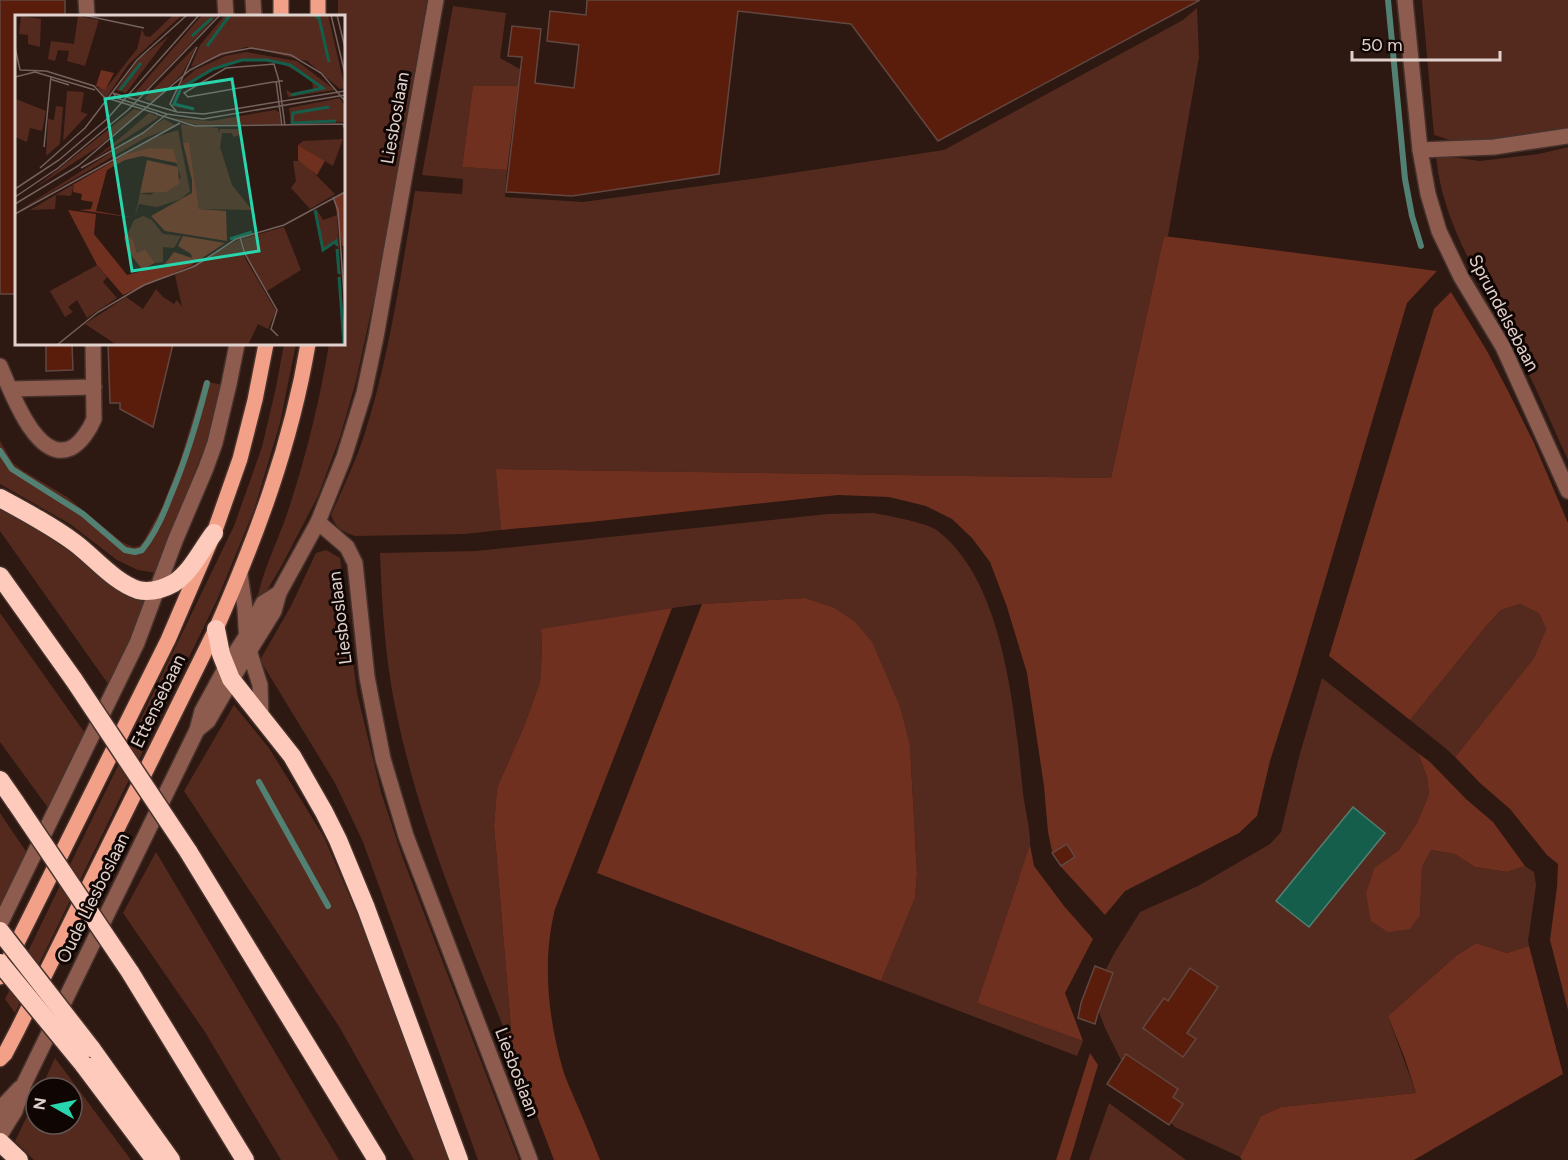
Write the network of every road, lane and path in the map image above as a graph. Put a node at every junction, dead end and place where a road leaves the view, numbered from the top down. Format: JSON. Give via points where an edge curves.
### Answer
{"nodes":[{"id":1,"x":225,"y":0,"type":"edge"},
{"id":2,"x":436,"y":0,"type":"edge"},
{"id":3,"x":1405,"y":0,"type":"edge"},
{"id":4,"x":226,"y":15,"type":"edge"},
{"id":5,"x":1568,"y":136,"type":"edge"},
{"id":6,"x":1420,"y":150,"type":"junction"},
{"id":7,"x":93,"y":345,"type":"edge"},
{"id":8,"x":237,"y":345,"type":"edge"},
{"id":9,"x":266,"y":345,"type":"edge"},
{"id":10,"x":308,"y":345,"type":"edge"},
{"id":11,"x":0,"y":366,"type":"edge"},
{"id":12,"x":94,"y":387,"type":"junction"},
{"id":13,"x":10,"y":389,"type":"junction"},
{"id":14,"x":1568,"y":491,"type":"edge"},
{"id":15,"x":0,"y":498,"type":"edge"},
{"id":16,"x":318,"y":522,"type":"junction"},
{"id":17,"x":214,"y":533,"type":"junction"},
{"id":18,"x":240,"y":574,"type":"junction"},
{"id":19,"x":1,"y":577,"type":"edge"},
{"id":20,"x":157,"y":590,"type":"junction"},
{"id":21,"x":279,"y":593,"type":"junction"},
{"id":22,"x":216,"y":629,"type":"junction"},
{"id":23,"x":247,"y":635,"type":"junction"},
{"id":24,"x":249,"y":652,"type":"junction"},
{"id":25,"x":229,"y":674,"type":"junction"},
{"id":26,"x":261,"y":718,"type":"junction"},
{"id":27,"x":0,"y":780,"type":"edge"},
{"id":28,"x":0,"y":924,"type":"edge"},
{"id":29,"x":0,"y":931,"type":"edge"},
{"id":30,"x":0,"y":963,"type":"edge"},
{"id":31,"x":0,"y":977,"type":"edge"},
{"id":32,"x":87,"y":1056,"type":"junction"},
{"id":33,"x":0,"y":1059,"type":"edge"},
{"id":34,"x":28,"y":1076,"type":"edge"},
{"id":35,"x":24,"y":1084,"type":"joint"},
{"id":36,"x":0,"y":1113,"type":"edge"},
{"id":37,"x":0,"y":1135,"type":"edge"},
{"id":38,"x":0,"y":1142,"type":"edge"},
{"id":39,"x":19,"y":1160,"type":"edge"},
{"id":40,"x":155,"y":1160,"type":"edge"},
{"id":41,"x":171,"y":1160,"type":"edge"},
{"id":42,"x":245,"y":1160,"type":"edge"},
{"id":43,"x":377,"y":1160,"type":"edge"},
{"id":44,"x":459,"y":1160,"type":"edge"},
{"id":45,"x":530,"y":1160,"type":"edge"}],
"edges":[{"from":1,"to":4,"type":"street"},
{"from":2,"to":16,"type":"street","name":"Liesboslaan","via":[[366,382],[344,457]]},
{"from":3,"to":6,"type":"street","name":"Sprundelsebaan"},
{"from":5,"to":6,"type":"street","via":[[1494,147]]},
{"from":6,"to":14,"type":"street","name":"Sprundelsebaan","via":[[1438,231],[1503,347]]},
{"from":7,"to":12,"type":"street"},
{"from":8,"to":20,"type":"street","via":[[215,443]]},
{"from":9,"to":17,"type":"main road","name":"Ettensebaan","via":[[240,459]]},
{"from":10,"to":18,"type":"main road","name":"Ettensebaan","via":[[280,464]]},
{"from":11,"to":13,"type":"street"},
{"from":12,"to":13,"type":"street"},
{"from":12,"to":13,"type":"street","via":[[92,423],[76,444],[62,450],[45,444],[35,435]]},
{"from":15,"to":20,"type":"highway","via":[[50,526],[129,586]]},
{"from":16,"to":21,"type":"street","name":"Oude Liesboslaan"},
{"from":16,"to":45,"type":"street","name":"Liesboslaan","via":[[347,547],[354,563],[367,677],[382,759],[406,836]]},
{"from":17,"to":20,"type":"highway","via":[[187,572]]},
{"from":17,"to":31,"type":"main road","name":"Ettensebaan","via":[[158,660]]},
{"from":18,"to":22,"type":"main road","name":"Ettensebaan"},
{"from":18,"to":23,"type":"street"},
{"from":19,"to":43,"type":"highway","bridge":true,"via":[[188,851]]},
{"from":20,"to":28,"type":"street","via":[[125,670]]},
{"from":21,"to":23,"type":"street","name":"Oude Liesboslaan","via":[[263,603]]},
{"from":21,"to":24,"type":"street","name":"Oude Liesboslaan","via":[[274,611]]},
{"from":22,"to":25,"type":"highway"},
{"from":22,"to":33,"type":"main road","name":"Ettensebaan","via":[[18,1031]]},
{"from":23,"to":24,"type":"street"},
{"from":23,"to":25,"type":"street","name":"Oude Liesboslaan"},
{"from":24,"to":25,"type":"street","name":"Oude Liesboslaan"},
{"from":24,"to":26,"type":"street","via":[[260,685]]},
{"from":25,"to":26,"type":"highway"},
{"from":25,"to":34,"type":"street","name":"Oude Liesboslaan","via":[[202,711],[197,730]]},
{"from":26,"to":44,"type":"highway","via":[[292,756],[338,840]]},
{"from":27,"to":42,"type":"highway","bridge":true,"via":[[130,972]]},
{"from":29,"to":32,"type":"highway","bridge":true},
{"from":30,"to":32,"type":"highway","bridge":true},
{"from":32,"to":40,"type":"highway"},
{"from":32,"to":41,"type":"highway"},
{"from":35,"to":36,"type":"street","name":"Oude Liesboslaan"},
{"from":35,"to":37,"type":"street","name":"Oude Liesboslaan","via":[[15,1111]]},
{"from":38,"to":39,"type":"highway"}]}
